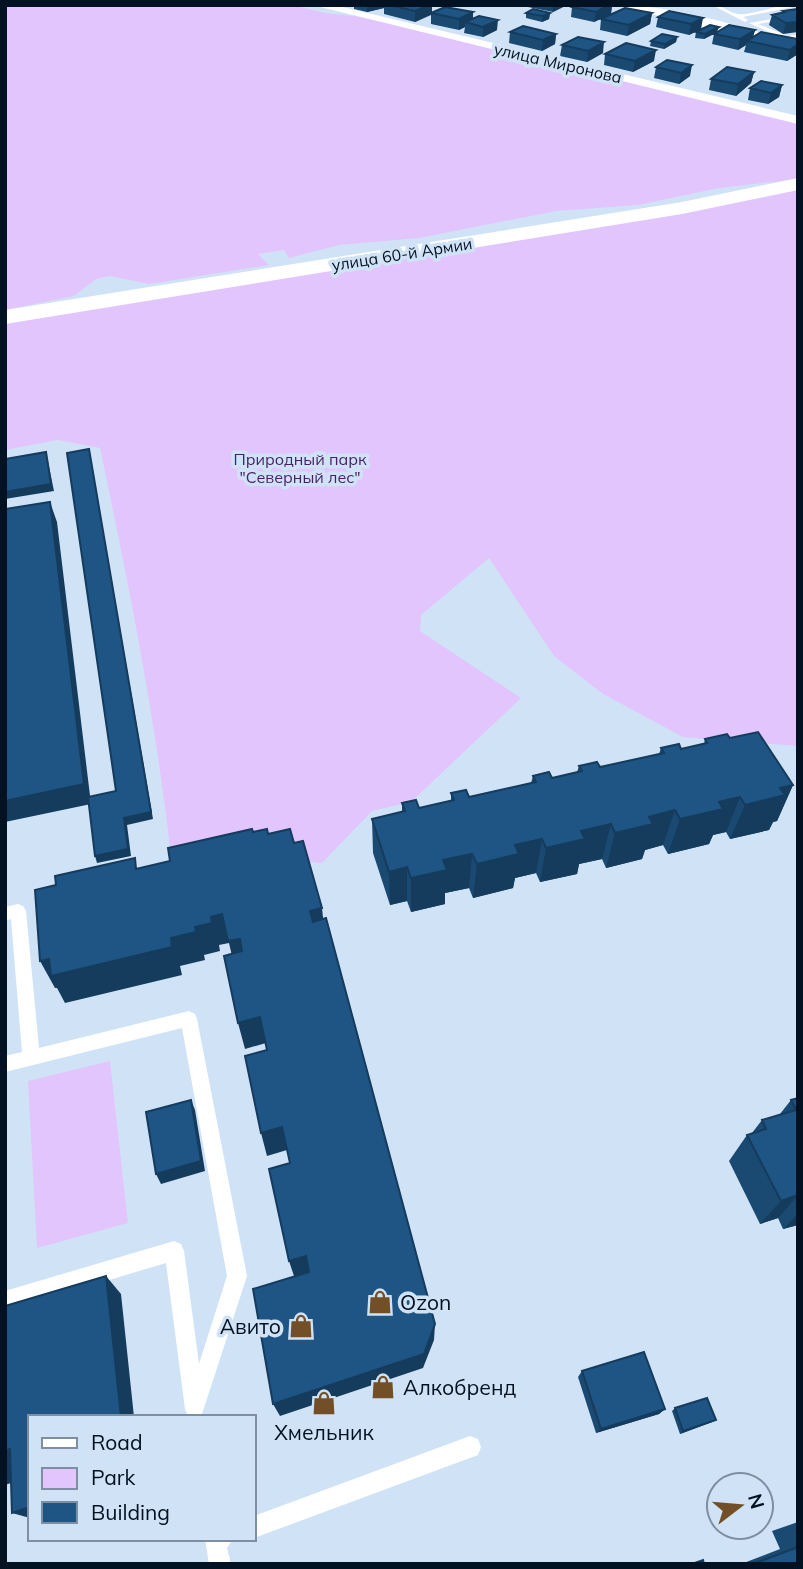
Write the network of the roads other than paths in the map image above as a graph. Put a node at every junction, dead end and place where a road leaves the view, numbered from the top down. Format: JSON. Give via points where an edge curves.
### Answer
{"nodes":[{"id":1,"x":318,"y":5,"type":"edge"},
{"id":2,"x":622,"y":5,"type":"edge"},
{"id":3,"x":715,"y":5,"type":"edge"},
{"id":4,"x":796,"y":5,"type":"edge"},
{"id":5,"x":738,"y":16,"type":"junction"},
{"id":6,"x":792,"y":16,"type":"edge"},
{"id":7,"x":752,"y":23,"type":"junction"},
{"id":8,"x":798,"y":37,"type":"edge"},
{"id":9,"x":798,"y":47,"type":"edge"},
{"id":10,"x":798,"y":120,"type":"edge"},
{"id":11,"x":798,"y":184,"type":"edge"},
{"id":12,"x":5,"y":317,"type":"edge"},
{"id":13,"x":5,"y":914,"type":"edge"},
{"id":14,"x":31,"y":1058,"type":"junction"},
{"id":15,"x":5,"y":1064,"type":"edge"},
{"id":16,"x":5,"y":1301,"type":"edge"},
{"id":17,"x":195,"y":1413,"type":"edge"},
{"id":18,"x":470,"y":1447,"type":"dead end"},
{"id":19,"x":256,"y":1526,"type":"edge"}],
"edges":[{"from":1,"to":10,"type":"street","name":"улица Миронова"},
{"from":2,"to":9,"type":"street"},
{"from":3,"to":5,"type":"lane"},
{"from":4,"to":5,"type":"lane"},
{"from":5,"to":7,"type":"lane"},
{"from":6,"to":7,"type":"lane"},
{"from":7,"to":8,"type":"lane","via":[[787,38]]},
{"from":11,"to":12,"type":"street","name":"улица 60-й Армии","via":[[682,208]]},
{"from":13,"to":14,"type":"lane","via":[[18,911]]},
{"from":14,"to":15,"type":"lane"},
{"from":14,"to":17,"type":"lane","via":[[189,1019],[237,1276]]},
{"from":16,"to":17,"type":"lane","via":[[174,1251]]},
{"from":18,"to":19,"type":"lane"}]}
